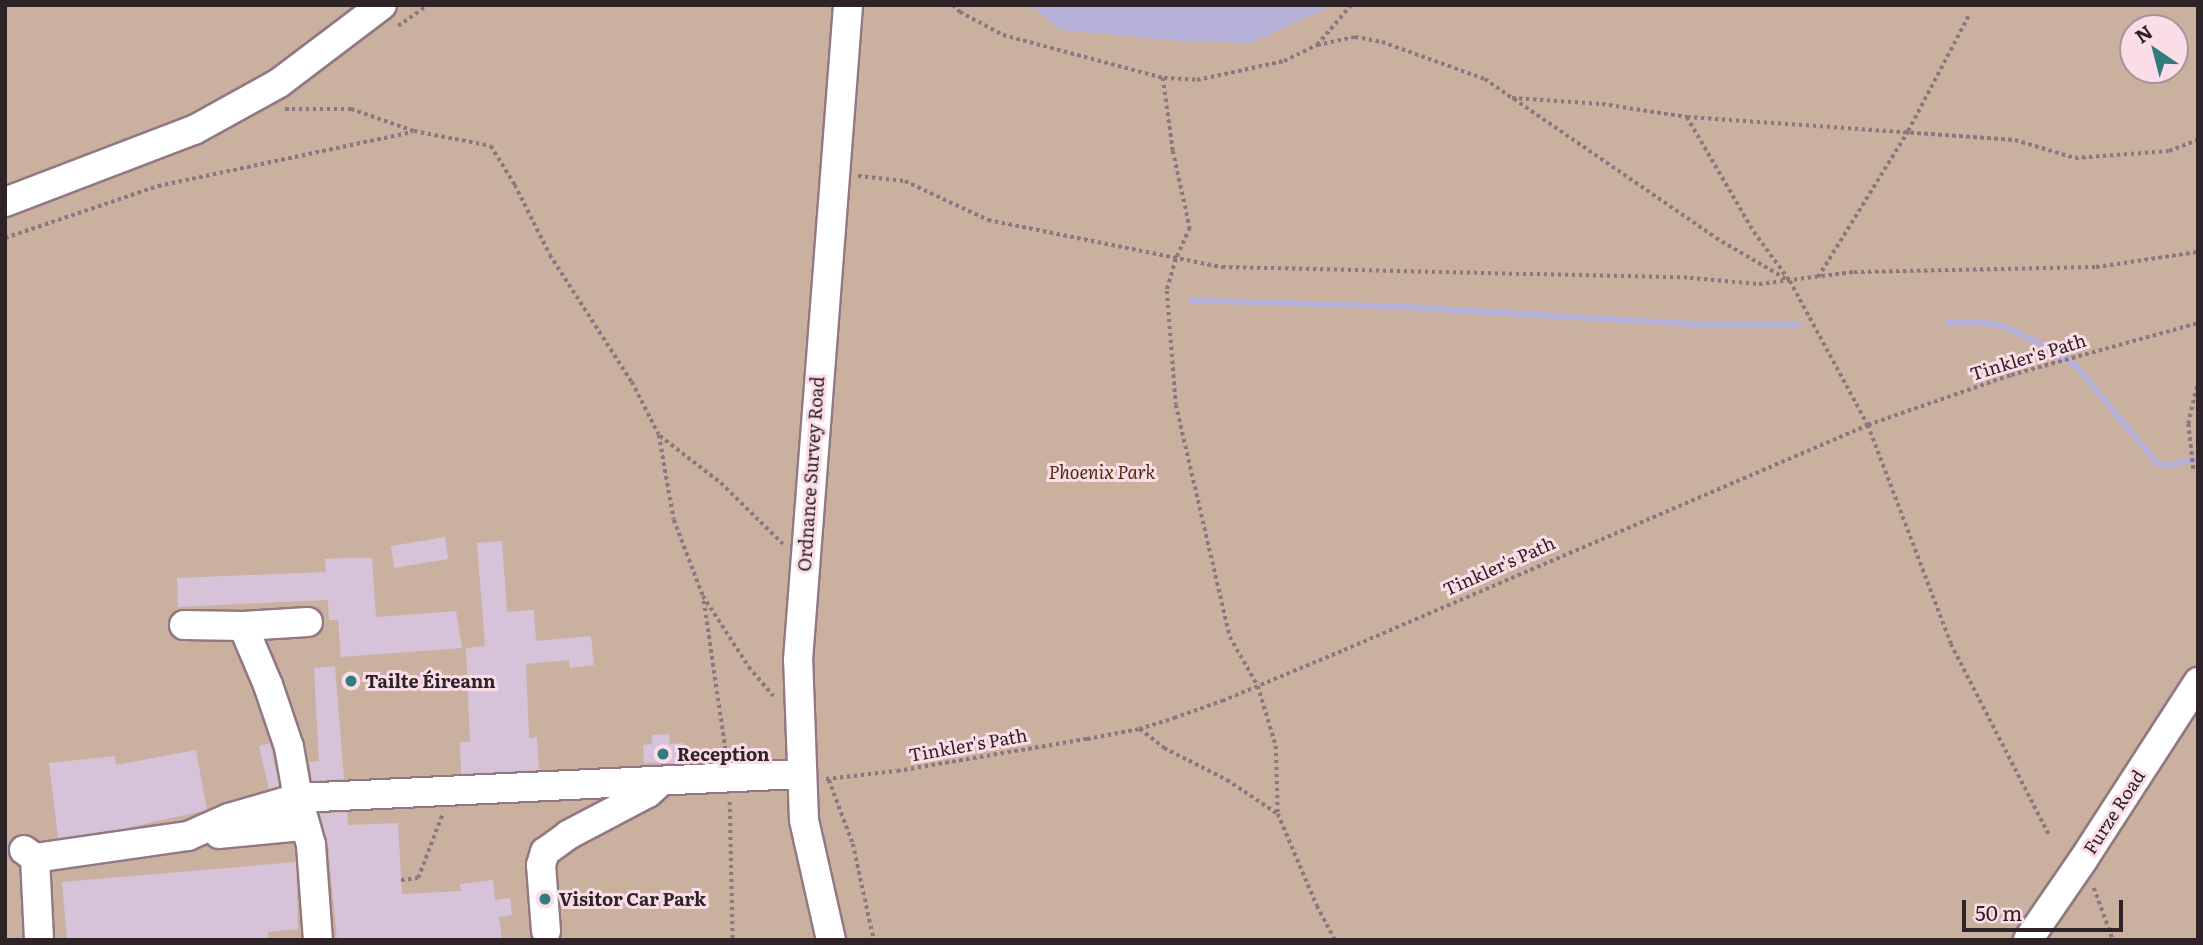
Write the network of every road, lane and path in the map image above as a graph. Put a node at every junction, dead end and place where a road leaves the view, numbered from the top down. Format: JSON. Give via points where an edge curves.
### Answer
{"nodes":[{"id":1,"x":383,"y":5,"type":"edge"},
{"id":2,"x":848,"y":5,"type":"edge"},
{"id":3,"x":953,"y":5,"type":"edge"},
{"id":4,"x":1351,"y":5,"type":"edge"},
{"id":5,"x":1969,"y":15,"type":"dead end"},
{"id":6,"x":1317,"y":45,"type":"junction"},
{"id":7,"x":1163,"y":78,"type":"junction"},
{"id":8,"x":1512,"y":98,"type":"junction"},
{"id":9,"x":279,"y":109,"type":"dead end"},
{"id":10,"x":1687,"y":117,"type":"junction"},
{"id":11,"x":414,"y":131,"type":"junction"},
{"id":12,"x":1908,"y":131,"type":"junction"},
{"id":13,"x":2198,"y":140,"type":"edge"},
{"id":14,"x":834,"y":174,"type":"junction"},
{"id":15,"x":5,"y":202,"type":"edge"},
{"id":16,"x":5,"y":238,"type":"edge"},
{"id":17,"x":2198,"y":252,"type":"edge"},
{"id":18,"x":1176,"y":259,"type":"junction"},
{"id":19,"x":1818,"y":277,"type":"junction"},
{"id":20,"x":1790,"y":281,"type":"junction"},
{"id":21,"x":2198,"y":323,"type":"edge"},
{"id":22,"x":2198,"y":380,"type":"edge"},
{"id":23,"x":1868,"y":425,"type":"junction"},
{"id":24,"x":659,"y":435,"type":"junction"},
{"id":25,"x":2193,"y":469,"type":"dead end"},
{"id":26,"x":804,"y":565,"type":"junction"},
{"id":27,"x":308,"y":622,"type":"dead end"},
{"id":28,"x":184,"y":625,"type":"dead end"},
{"id":29,"x":243,"y":626,"type":"junction"},
{"id":30,"x":2198,"y":682,"type":"edge"},
{"id":31,"x":1258,"y":686,"type":"junction"},
{"id":32,"x":775,"y":698,"type":"dead end"},
{"id":33,"x":1139,"y":729,"type":"junction"},
{"id":34,"x":800,"y":774,"type":"junction"},
{"id":35,"x":829,"y":780,"type":"junction"},
{"id":36,"x":659,"y":783,"type":"junction"},
{"id":37,"x":450,"y":793,"type":"junction"},
{"id":38,"x":298,"y":798,"type":"junction"},
{"id":39,"x":1278,"y":814,"type":"junction"},
{"id":40,"x":304,"y":826,"type":"junction"},
{"id":41,"x":188,"y":836,"type":"junction"},
{"id":42,"x":2050,"y":837,"type":"dead end"},
{"id":43,"x":2084,"y":860,"type":"junction"},
{"id":44,"x":401,"y":880,"type":"dead end"},
{"id":45,"x":546,"y":931,"type":"dead end"},
{"id":46,"x":39,"y":940,"type":"edge"},
{"id":47,"x":318,"y":940,"type":"edge"},
{"id":48,"x":831,"y":940,"type":"edge"},
{"id":49,"x":874,"y":940,"type":"edge"},
{"id":50,"x":1335,"y":940,"type":"edge"},
{"id":51,"x":2028,"y":940,"type":"edge"},
{"id":52,"x":2113,"y":940,"type":"edge"}],
"edges":[{"from":1,"to":15,"type":"street","via":[[279,83],[194,130]]},
{"from":2,"to":14,"type":"street","name":"Ordnance Survey Road"},
{"from":3,"to":7,"type":"path","via":[[1003,35]]},
{"from":4,"to":6,"type":"path"},
{"from":5,"to":12,"type":"path"},
{"from":6,"to":7,"type":"path","via":[[1284,61],[1197,80]]},
{"from":6,"to":8,"type":"path","via":[[1355,37],[1382,42],[1485,79]]},
{"from":7,"to":18,"type":"path","via":[[1190,228]]},
{"from":8,"to":10,"type":"path","via":[[1602,104]]},
{"from":8,"to":20,"type":"path","via":[[1716,238]]},
{"from":9,"to":11,"type":"path","via":[[351,109]]},
{"from":10,"to":12,"type":"path"},
{"from":10,"to":20,"type":"path","via":[[1754,232]]},
{"from":11,"to":16,"type":"path","via":[[158,186]]},
{"from":11,"to":24,"type":"path","via":[[491,146],[550,255],[632,382]]},
{"from":12,"to":13,"type":"path","via":[[2015,140],[2075,158],[2169,151]]},
{"from":12,"to":19,"type":"path"},
{"from":14,"to":18,"type":"path","via":[[905,181],[988,220]]},
{"from":14,"to":26,"type":"street","name":"Ordnance Survey Road"},
{"from":17,"to":19,"type":"path","via":[[2096,267],[1854,272]]},
{"from":18,"to":20,"type":"path","via":[[1222,267],[1690,278],[1759,284]]},
{"from":18,"to":31,"type":"path","via":[[1167,291],[1176,405],[1230,637]]},
{"from":19,"to":20,"type":"path"},
{"from":20,"to":23,"type":"path"},
{"from":21,"to":23,"type":"path","name":"Tinkler's Path","via":[[2059,360]]},
{"from":22,"to":25,"type":"path","via":[[2188,424]]},
{"from":23,"to":31,"type":"path","name":"Tinkler's Path"},
{"from":23,"to":42,"type":"path","via":[[1951,644]]},
{"from":24,"to":26,"type":"path","via":[[722,483]]},
{"from":24,"to":32,"type":"path","via":[[674,520],[703,596]]},
{"from":26,"to":34,"type":"street","name":"Ordnance Survey Road","via":[[798,660]]},
{"from":27,"to":29,"type":"street"},
{"from":28,"to":29,"type":"street"},
{"from":29,"to":38,"type":"street","via":[[289,747]]},
{"from":30,"to":43,"type":"street","name":"Furze Road"},
{"from":31,"to":33,"type":"path","name":"Tinkler's Path"},
{"from":31,"to":39,"type":"path","via":[[1276,747]]},
{"from":33,"to":35,"type":"path","name":"Tinkler's Path"},
{"from":33,"to":39,"type":"path"},
{"from":34,"to":35,"type":"path","name":"Tinkler's Path"},
{"from":34,"to":36,"type":"street"},
{"from":34,"to":48,"type":"street","name":"Ordnance Survey Road","via":[[804,820]]},
{"from":35,"to":49,"type":"path","via":[[853,844]]},
{"from":36,"to":37,"type":"street"},
{"from":36,"to":45,"type":"street","via":[[545,852],[541,865]]},
{"from":37,"to":38,"type":"street"},
{"from":37,"to":44,"type":"path","via":[[418,878]]},
{"from":38,"to":40,"type":"street"},
{"from":38,"to":41,"type":"street","via":[[229,818]]},
{"from":39,"to":50,"type":"path"},
{"from":40,"to":41,"type":"street"},
{"from":40,"to":47,"type":"street","via":[[311,845]]},
{"from":41,"to":46,"type":"street","via":[[29,854]]},
{"from":43,"to":51,"type":"street","name":"Furze Road"},
{"from":43,"to":52,"type":"path"}]}
